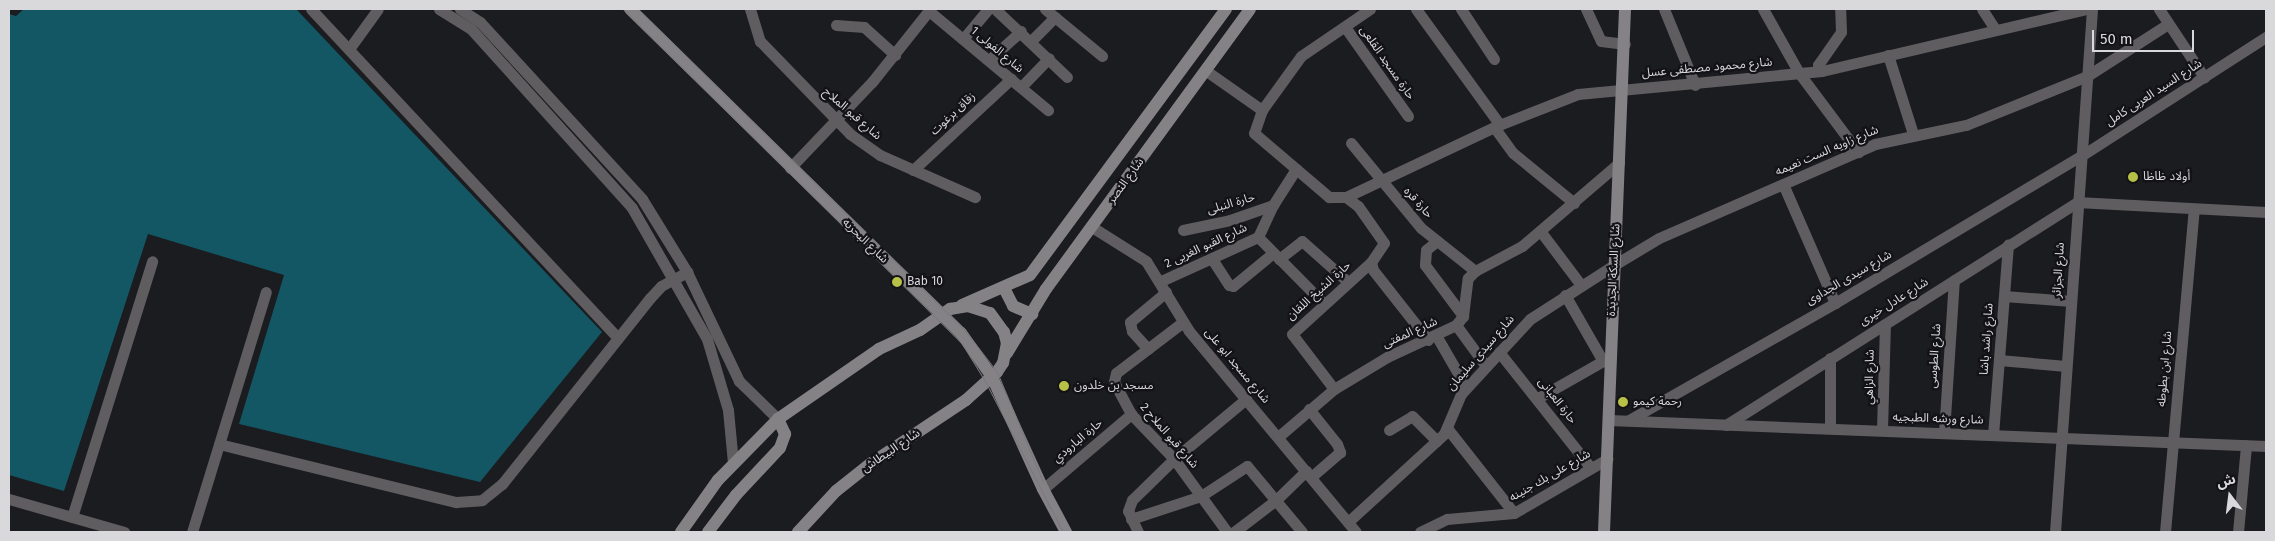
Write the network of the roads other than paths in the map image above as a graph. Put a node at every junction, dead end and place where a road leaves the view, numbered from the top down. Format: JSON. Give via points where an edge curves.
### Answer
{"nodes":[{"id":1,"x":311,"y":9,"type":"edge"},
{"id":2,"x":378,"y":9,"type":"edge"},
{"id":3,"x":440,"y":9,"type":"edge"},
{"id":4,"x":460,"y":9,"type":"edge"},
{"id":5,"x":988,"y":9,"type":"edge"},
{"id":6,"x":996,"y":9,"type":"edge"},
{"id":7,"x":1045,"y":9,"type":"edge"},
{"id":8,"x":1226,"y":9,"type":"edge"},
{"id":9,"x":1250,"y":9,"type":"edge"},
{"id":10,"x":1370,"y":9,"type":"edge"},
{"id":11,"x":1416,"y":9,"type":"edge"},
{"id":12,"x":1461,"y":9,"type":"edge"},
{"id":13,"x":1586,"y":9,"type":"edge"},
{"id":14,"x":1625,"y":9,"type":"edge"},
{"id":15,"x":1664,"y":9,"type":"edge"},
{"id":16,"x":1763,"y":9,"type":"edge"},
{"id":17,"x":1840,"y":9,"type":"edge"},
{"id":18,"x":1982,"y":9,"type":"edge"},
{"id":19,"x":2086,"y":9,"type":"edge"},
{"id":20,"x":2092,"y":9,"type":"edge"},
{"id":21,"x":2158,"y":9,"type":"edge"},
{"id":22,"x":634,"y":10,"type":"edge"},
{"id":23,"x":930,"y":10,"type":"edge"},
{"id":24,"x":754,"y":11,"type":"edge"},
{"id":25,"x":2038,"y":14,"type":"edge"},
{"id":26,"x":1055,"y":17,"type":"junction"},
{"id":27,"x":2168,"y":24,"type":"junction"},
{"id":28,"x":836,"y":25,"type":"dead end"},
{"id":29,"x":1345,"y":27,"type":"junction"},
{"id":30,"x":1995,"y":29,"type":"junction"},
{"id":31,"x":1021,"y":31,"type":"junction"},
{"id":32,"x":2266,"y":37,"type":"edge"},
{"id":33,"x":962,"y":39,"type":"junction"},
{"id":34,"x":1031,"y":41,"type":"junction"},
{"id":35,"x":1625,"y":44,"type":"junction"},
{"id":36,"x":349,"y":49,"type":"junction"},
{"id":37,"x":894,"y":55,"type":"junction"},
{"id":38,"x":1888,"y":55,"type":"junction"},
{"id":39,"x":1102,"y":56,"type":"dead end"},
{"id":40,"x":1049,"y":58,"type":"junction"},
{"id":41,"x":1494,"y":59,"type":"dead end"},
{"id":42,"x":989,"y":60,"type":"junction"},
{"id":43,"x":1205,"y":70,"type":"junction"},
{"id":44,"x":1818,"y":71,"type":"junction"},
{"id":45,"x":1798,"y":73,"type":"junction"},
{"id":46,"x":2087,"y":76,"type":"junction"},
{"id":47,"x":1067,"y":77,"type":"dead end"},
{"id":48,"x":2204,"y":77,"type":"junction"},
{"id":49,"x":1011,"y":79,"type":"junction"},
{"id":50,"x":1695,"y":85,"type":"junction"},
{"id":51,"x":1021,"y":87,"type":"junction"},
{"id":52,"x":1622,"y":89,"type":"junction"},
{"id":53,"x":1048,"y":110,"type":"dead end"},
{"id":54,"x":1262,"y":110,"type":"junction"},
{"id":55,"x":568,"y":115,"type":"junction"},
{"id":56,"x":1408,"y":116,"type":"dead end"},
{"id":57,"x":837,"y":121,"type":"junction"},
{"id":58,"x":558,"y":123,"type":"junction"},
{"id":59,"x":1497,"y":126,"type":"junction"},
{"id":60,"x":1913,"y":134,"type":"junction"},
{"id":61,"x":1351,"y":144,"type":"dead end"},
{"id":62,"x":1858,"y":152,"type":"junction"},
{"id":63,"x":2081,"y":156,"type":"junction"},
{"id":64,"x":1619,"y":163,"type":"junction"},
{"id":65,"x":790,"y":168,"type":"junction"},
{"id":66,"x":1296,"y":169,"type":"junction"},
{"id":67,"x":913,"y":170,"type":"junction"},
{"id":68,"x":1379,"y":180,"type":"junction"},
{"id":69,"x":1783,"y":184,"type":"junction"},
{"id":70,"x":975,"y":197,"type":"dead end"},
{"id":71,"x":1346,"y":197,"type":"junction"},
{"id":72,"x":2077,"y":202,"type":"junction"},
{"id":73,"x":1574,"y":203,"type":"junction"},
{"id":74,"x":1273,"y":205,"type":"junction"},
{"id":75,"x":2194,"y":209,"type":"junction"},
{"id":76,"x":2266,"y":212,"type":"edge"},
{"id":77,"x":1092,"y":227,"type":"junction"},
{"id":78,"x":1183,"y":230,"type":"dead end"},
{"id":79,"x":1541,"y":232,"type":"junction"},
{"id":80,"x":1258,"y":237,"type":"junction"},
{"id":81,"x":1437,"y":241,"type":"junction"},
{"id":82,"x":2008,"y":245,"type":"junction"},
{"id":83,"x":1276,"y":256,"type":"junction"},
{"id":84,"x":1212,"y":259,"type":"junction"},
{"id":85,"x":152,"y":261,"type":"dead end"},
{"id":86,"x":1372,"y":262,"type":"junction"},
{"id":87,"x":1614,"y":265,"type":"junction"},
{"id":88,"x":1475,"y":271,"type":"junction"},
{"id":89,"x":687,"y":272,"type":"junction"},
{"id":90,"x":674,"y":278,"type":"junction"},
{"id":91,"x":1954,"y":280,"type":"junction"},
{"id":92,"x":1348,"y":282,"type":"junction"},
{"id":93,"x":1581,"y":285,"type":"junction"},
{"id":94,"x":1163,"y":287,"type":"junction"},
{"id":95,"x":1004,"y":288,"type":"junction"},
{"id":96,"x":266,"y":292,"type":"dead end"},
{"id":97,"x":1565,"y":295,"type":"junction"},
{"id":98,"x":2004,"y":296,"type":"junction"},
{"id":99,"x":2071,"y":301,"type":"junction"},
{"id":100,"x":1836,"y":303,"type":"junction"},
{"id":101,"x":1324,"y":304,"type":"junction"},
{"id":102,"x":956,"y":307,"type":"junction"},
{"id":103,"x":1032,"y":314,"type":"junction"},
{"id":104,"x":942,"y":315,"type":"junction"},
{"id":105,"x":1460,"y":320,"type":"junction"},
{"id":106,"x":1183,"y":322,"type":"junction"},
{"id":107,"x":1885,"y":324,"type":"junction"},
{"id":108,"x":618,"y":338,"type":"junction"},
{"id":109,"x":1433,"y":339,"type":"junction"},
{"id":110,"x":1148,"y":349,"type":"junction"},
{"id":111,"x":1499,"y":352,"type":"junction"},
{"id":112,"x":1006,"y":355,"type":"junction"},
{"id":113,"x":1830,"y":358,"type":"junction"},
{"id":114,"x":1607,"y":359,"type":"junction"},
{"id":115,"x":1999,"y":360,"type":"junction"},
{"id":116,"x":1486,"y":366,"type":"junction"},
{"id":117,"x":2066,"y":366,"type":"junction"},
{"id":118,"x":992,"y":377,"type":"junction"},
{"id":119,"x":1466,"y":387,"type":"junction"},
{"id":120,"x":1334,"y":389,"type":"junction"},
{"id":121,"x":1538,"y":398,"type":"junction"},
{"id":122,"x":1246,"y":399,"type":"junction"},
{"id":123,"x":1309,"y":410,"type":"junction"},
{"id":124,"x":1131,"y":414,"type":"junction"},
{"id":125,"x":778,"y":419,"type":"junction"},
{"id":126,"x":1609,"y":420,"type":"junction"},
{"id":127,"x":1629,"y":420,"type":"junction"},
{"id":128,"x":1726,"y":425,"type":"junction"},
{"id":129,"x":1447,"y":428,"type":"junction"},
{"id":130,"x":1830,"y":428,"type":"junction"},
{"id":131,"x":1389,"y":430,"type":"dead end"},
{"id":132,"x":1882,"y":430,"type":"junction"},
{"id":133,"x":1944,"y":433,"type":"junction"},
{"id":134,"x":1993,"y":435,"type":"junction"},
{"id":135,"x":1278,"y":437,"type":"junction"},
{"id":136,"x":2061,"y":438,"type":"junction"},
{"id":137,"x":1437,"y":441,"type":"junction"},
{"id":138,"x":2172,"y":442,"type":"junction"},
{"id":139,"x":219,"y":444,"type":"junction"},
{"id":140,"x":2246,"y":445,"type":"junction"},
{"id":141,"x":2266,"y":446,"type":"edge"},
{"id":142,"x":1174,"y":459,"type":"junction"},
{"id":143,"x":1607,"y":459,"type":"junction"},
{"id":144,"x":733,"y":463,"type":"junction"},
{"id":145,"x":1591,"y":468,"type":"junction"},
{"id":146,"x":1309,"y":474,"type":"junction"},
{"id":147,"x":1043,"y":489,"type":"junction"},
{"id":148,"x":1201,"y":496,"type":"junction"},
{"id":149,"x":9,"y":499,"type":"edge"},
{"id":150,"x":1276,"y":500,"type":"junction"},
{"id":151,"x":1514,"y":513,"type":"junction"},
{"id":152,"x":72,"y":517,"type":"junction"},
{"id":153,"x":1132,"y":519,"type":"junction"},
{"id":154,"x":1348,"y":522,"type":"junction"},
{"id":155,"x":101,"y":529,"type":"edge"},
{"id":156,"x":124,"y":532,"type":"edge"},
{"id":157,"x":192,"y":532,"type":"edge"},
{"id":158,"x":681,"y":532,"type":"edge"},
{"id":159,"x":708,"y":532,"type":"edge"},
{"id":160,"x":798,"y":532,"type":"edge"},
{"id":161,"x":1066,"y":532,"type":"edge"},
{"id":162,"x":1138,"y":532,"type":"edge"},
{"id":163,"x":1227,"y":532,"type":"edge"},
{"id":164,"x":1234,"y":532,"type":"edge"},
{"id":165,"x":1302,"y":532,"type":"edge"},
{"id":166,"x":1356,"y":532,"type":"edge"},
{"id":167,"x":1420,"y":532,"type":"edge"},
{"id":168,"x":1604,"y":532,"type":"edge"},
{"id":169,"x":2055,"y":532,"type":"edge"},
{"id":170,"x":2165,"y":532,"type":"edge"},
{"id":171,"x":2238,"y":532,"type":"edge"}],
"edges":[{"from":1,"to":36,"type":"street"},
{"from":2,"to":36,"type":"street"},
{"from":3,"to":58,"type":"street","via":[[472,30]]},
{"from":4,"to":55,"type":"street","via":[[480,22]]},
{"from":5,"to":33,"type":"street"},
{"from":6,"to":31,"type":"street"},
{"from":7,"to":26,"type":"street"},
{"from":8,"to":95,"type":"main road","name":"شارع النصر","via":[[1039,265],[1030,275]]},
{"from":9,"to":43,"type":"main road","name":"شارع النصر"},
{"from":10,"to":29,"type":"street"},
{"from":11,"to":59,"type":"street"},
{"from":12,"to":41,"type":"street"},
{"from":13,"to":35,"type":"street","via":[[1601,41]]},
{"from":14,"to":35,"type":"main road","name":"شارع السكة الجديدة"},
{"from":15,"to":50,"type":"street"},
{"from":16,"to":45,"type":"street"},
{"from":17,"to":44,"type":"street","via":[[1841,32],[1818,65]]},
{"from":18,"to":30,"type":"street"},
{"from":19,"to":25,"type":"street","name":"شارع محمود مصطفى عسل"},
{"from":20,"to":46,"type":"street","name":"شارع الجزائر"},
{"from":21,"to":27,"type":"street"},
{"from":22,"to":65,"type":"main road","name":"شارع البحريه"},
{"from":23,"to":33,"type":"street","name":"شارع الفولى 1"},
{"from":23,"to":37,"type":"street"},
{"from":24,"to":57,"type":"street","name":"شارع قبو الملاح","via":[[760,41]]},
{"from":25,"to":30,"type":"street","name":"شارع محمود مصطفى عسل"},
{"from":26,"to":34,"type":"street"},
{"from":26,"to":39,"type":"street"},
{"from":27,"to":46,"type":"street","name":"شارع زاويه الست نعيمه"},
{"from":27,"to":48,"type":"street"},
{"from":28,"to":37,"type":"street","via":[[864,27]]},
{"from":29,"to":54,"type":"street","via":[[1301,56]]},
{"from":29,"to":56,"type":"street","name":"حارة مسجد القلعى"},
{"from":30,"to":38,"type":"street","name":"شارع محمود مصطفى عسل"},
{"from":31,"to":34,"type":"street"},
{"from":31,"to":42,"type":"street"},
{"from":32,"to":48,"type":"street","name":"شارع السيد العربى كامل"},
{"from":33,"to":42,"type":"street","name":"شارع الفولى 1"},
{"from":34,"to":40,"type":"street"},
{"from":35,"to":52,"type":"main road","name":"شارع السكة الجديدة"},
{"from":36,"to":108,"type":"street"},
{"from":37,"to":57,"type":"street"},
{"from":38,"to":44,"type":"street","name":"شارع محمود مصطفى عسل"},
{"from":38,"to":60,"type":"street"},
{"from":40,"to":47,"type":"street"},
{"from":40,"to":51,"type":"street"},
{"from":42,"to":49,"type":"street","name":"شارع الفولى 1"},
{"from":43,"to":54,"type":"street"},
{"from":43,"to":77,"type":"main road","name":"شارع النصر"},
{"from":44,"to":45,"type":"street","name":"شارع محمود مصطفى عسل"},
{"from":45,"to":50,"type":"street","name":"شارع محمود مصطفى عسل"},
{"from":45,"to":62,"type":"street"},
{"from":46,"to":60,"type":"street","name":"شارع زاويه الست نعيمه","via":[[1966,124]]},
{"from":46,"to":63,"type":"street","name":"شارع الجزائر"},
{"from":48,"to":63,"type":"street","name":"شارع السيد العربى كامل"},
{"from":49,"to":51,"type":"street","name":"شارع الفولى 1"},
{"from":49,"to":67,"type":"street","name":"زقاق برغوت"},
{"from":50,"to":52,"type":"street","name":"شارع محمود مصطفى عسل"},
{"from":51,"to":53,"type":"street","name":"شارع الفولى 1"},
{"from":52,"to":59,"type":"street","name":"شارع محمود مصطفى عسل","via":[[1570,96]]},
{"from":52,"to":64,"type":"main road","name":"شارع السكة الجديدة"},
{"from":54,"to":66,"type":"street","via":[[1254,130],[1256,136]]},
{"from":55,"to":58,"type":"street"},
{"from":55,"to":89,"type":"street","via":[[642,199]]},
{"from":57,"to":65,"type":"street"},
{"from":57,"to":67,"type":"street","name":"شارع قبو الملاح","via":[[865,146]]},
{"from":58,"to":90,"type":"street","via":[[632,208]]},
{"from":59,"to":68,"type":"street","name":"شارع محمود مصطفى عسل"},
{"from":59,"to":73,"type":"street","via":[[1513,153]]},
{"from":60,"to":62,"type":"street","name":"شارع زاويه الست نعيمه"},
{"from":61,"to":68,"type":"street","name":"حارة قره"},
{"from":62,"to":69,"type":"street","name":"شارع زاويه الست نعيمه"},
{"from":63,"to":72,"type":"street","name":"شارع الجزائر"},
{"from":63,"to":100,"type":"street","name":"شارع سيدى الجداوى"},
{"from":64,"to":73,"type":"street"},
{"from":64,"to":87,"type":"main road","name":"شارع السكة الجديدة"},
{"from":65,"to":104,"type":"main road","name":"شارع البحريه"},
{"from":66,"to":71,"type":"street","via":[[1329,197]]},
{"from":66,"to":74,"type":"street","name":"حارة النبلى"},
{"from":67,"to":70,"type":"street","name":"شارع قبو الملاح"},
{"from":68,"to":71,"type":"street","name":"شارع محمود مصطفى عسل"},
{"from":68,"to":81,"type":"street","name":"حارة قره","via":[[1421,228]]},
{"from":69,"to":87,"type":"street","name":"شارع زاويه الست نعيمه","via":[[1659,238]]},
{"from":69,"to":100,"type":"street"},
{"from":71,"to":86,"type":"street","via":[[1353,200],[1383,240],[1382,249]]},
{"from":72,"to":75,"type":"street"},
{"from":72,"to":82,"type":"street","name":"شارع عادل خيرى"},
{"from":72,"to":99,"type":"street","name":"شارع الجزائر"},
{"from":73,"to":79,"type":"street"},
{"from":74,"to":78,"type":"street","name":"حارة النبلى","via":[[1230,220]]},
{"from":74,"to":80,"type":"street","name":"شارع القبو الغربى 2"},
{"from":75,"to":76,"type":"street"},
{"from":75,"to":138,"type":"street","name":"شارع ابن بطوطه"},
{"from":77,"to":94,"type":"street","name":"شارع مسجد ابو على","via":[[1146,261]]},
{"from":77,"to":103,"type":"main road","name":"شارع النصر"},
{"from":79,"to":88,"type":"street"},
{"from":79,"to":93,"type":"street"},
{"from":80,"to":83,"type":"street"},
{"from":80,"to":84,"type":"street","name":"شارع القبو الغربى 2"},
{"from":81,"to":88,"type":"street","name":"حارة قره"},
{"from":81,"to":105,"type":"street","via":[[1426,250],[1424,265]]},
{"from":82,"to":91,"type":"street","name":"شارع عادل خيرى"},
{"from":82,"to":98,"type":"street","name":"شارع راشد باشا"},
{"from":83,"to":84,"type":"street","via":[[1233,286]]},
{"from":83,"to":92,"type":"street","via":[[1302,241]]},
{"from":83,"to":101,"type":"street"},
{"from":84,"to":94,"type":"street","name":"شارع القبو الغربى 2"},
{"from":85,"to":152,"type":"street"},
{"from":86,"to":92,"type":"street","name":"حارة الشيخ اللقان"},
{"from":86,"to":109,"type":"street","via":[[1372,270]]},
{"from":87,"to":93,"type":"street","name":"شارع سيدى سليمان"},
{"from":87,"to":114,"type":"main road","name":"شارع السكة الجديدة"},
{"from":88,"to":105,"type":"street","via":[[1464,290]]},
{"from":89,"to":90,"type":"street"},
{"from":89,"to":125,"type":"street","via":[[739,381],[751,397]]},
{"from":90,"to":108,"type":"street","via":[[650,298]]},
{"from":90,"to":144,"type":"street","via":[[707,339],[723,390]]},
{"from":91,"to":107,"type":"street","name":"شارع عادل خيرى"},
{"from":91,"to":133,"type":"street","name":"شارع الطوسى"},
{"from":92,"to":101,"type":"street","name":"حارة الشيخ اللقان"},
{"from":93,"to":97,"type":"street","name":"شارع سيدى سليمان"},
{"from":94,"to":106,"type":"street","name":"شارع مسجد ابو على"},
{"from":94,"to":110,"type":"street","name":"شارع القبو الغربى 2","via":[[1130,322],[1132,331]]},
{"from":95,"to":102,"type":"main road","name":"شارع النصر"},
{"from":95,"to":103,"type":"main road","via":[[1013,306]]},
{"from":96,"to":139,"type":"street"},
{"from":97,"to":111,"type":"street","name":"شارع سيدى سليمان","via":[[1530,319]]},
{"from":97,"to":114,"type":"street"},
{"from":98,"to":99,"type":"street"},
{"from":98,"to":115,"type":"street","name":"شارع راشد باشا"},
{"from":99,"to":117,"type":"street","name":"شارع الجزائر"},
{"from":100,"to":127,"type":"street","name":"شارع سيدى الجداوى"},
{"from":101,"to":120,"type":"street","name":"حارة الشيخ اللقان","via":[[1292,334]]},
{"from":102,"to":104,"type":"main road","name":"شارع النصر"},
{"from":102,"to":112,"type":"main road","via":[[980,308],[990,313],[1004,332]]},
{"from":103,"to":112,"type":"main road","name":"شارع النصر"},
{"from":104,"to":118,"type":"main road","name":"شارع البحريه","via":[[974,349]]},
{"from":104,"to":125,"type":"main road","name":"شارع النصر","via":[[879,349]]},
{"from":105,"to":109,"type":"street","name":"شارع المفتى"},
{"from":105,"to":116,"type":"street"},
{"from":106,"to":110,"type":"street"},
{"from":106,"to":122,"type":"street","name":"شارع مسجد ابو على"},
{"from":107,"to":113,"type":"street","name":"شارع عادل خيرى"},
{"from":107,"to":132,"type":"street","name":"شارع الزاهي"},
{"from":108,"to":139,"type":"street","via":[[502,484],[482,500],[456,502]]},
{"from":109,"to":119,"type":"street"},
{"from":109,"to":120,"type":"street","name":"شارع المفتى","via":[[1387,358]]},
{"from":110,"to":124,"type":"street","name":"شارع قبو الملاح 2","via":[[1116,373],[1114,379],[1122,402]]},
{"from":111,"to":116,"type":"street","name":"شارع سيدى سليمان"},
{"from":111,"to":121,"type":"street","name":"حارة العبانى"},
{"from":112,"to":118,"type":"main road","name":"شارع البيطاش"},
{"from":113,"to":128,"type":"street","name":"شارع عادل خيرى"},
{"from":113,"to":130,"type":"street"},
{"from":114,"to":121,"type":"street"},
{"from":114,"to":126,"type":"main road","name":"شارع السكة الجديدة"},
{"from":115,"to":117,"type":"street"},
{"from":115,"to":134,"type":"street","name":"شارع راشد باشا"},
{"from":116,"to":119,"type":"street","name":"شارع سيدى سليمان"},
{"from":117,"to":136,"type":"street","name":"شارع الجزائر"},
{"from":118,"to":147,"type":"main road","name":"شارع البحريه"},
{"from":118,"to":160,"type":"main road","name":"شارع البيطاش","via":[[966,400],[870,464],[836,491]]},
{"from":119,"to":129,"type":"street","name":"شارع سيدى سليمان"},
{"from":120,"to":123,"type":"street","name":"شارع المفتى"},
{"from":121,"to":145,"type":"street","name":"حارة العبانى"},
{"from":122,"to":135,"type":"street","name":"شارع مسجد ابو على"},
{"from":122,"to":142,"type":"street"},
{"from":123,"to":135,"type":"street","name":"شارع المفتى"},
{"from":123,"to":146,"type":"street","via":[[1340,452]]},
{"from":124,"to":142,"type":"street","name":"شارع قبو الملاح 2"},
{"from":124,"to":147,"type":"street","name":"حارة البارودي"},
{"from":125,"to":144,"type":"main road"},
{"from":125,"to":159,"type":"main road","via":[[785,434],[780,448],[736,495]]},
{"from":126,"to":127,"type":"street","name":"شارع ورشه الطبجيه"},
{"from":126,"to":143,"type":"main road","name":"شارع السكة الجديدة"},
{"from":127,"to":128,"type":"street","name":"شارع ورشه الطبجيه"},
{"from":128,"to":130,"type":"street","name":"شارع ورشه الطبجيه"},
{"from":129,"to":137,"type":"street","name":"شارع سيدى سليمان"},
{"from":129,"to":151,"type":"street"},
{"from":130,"to":132,"type":"street","name":"شارع ورشه الطبجيه"},
{"from":131,"to":137,"type":"street","via":[[1412,416]]},
{"from":132,"to":133,"type":"street","name":"شارع ورشه الطبجيه"},
{"from":133,"to":134,"type":"street","name":"شارع ورشه الطبجيه"},
{"from":134,"to":136,"type":"street","name":"شارع ورشه الطبجيه"},
{"from":135,"to":146,"type":"street","name":"شارع مسجد ابو على"},
{"from":136,"to":138,"type":"street","name":"شارع ورشه الطبجيه"},
{"from":136,"to":169,"type":"street","name":"شارع الجزائر"},
{"from":137,"to":154,"type":"street","name":"شارع سيدى سليمان"},
{"from":138,"to":140,"type":"street","name":"شارع ورشه الطبجيه"},
{"from":138,"to":170,"type":"street","name":"شارع ابن بطوطه"},
{"from":139,"to":157,"type":"street"},
{"from":140,"to":141,"type":"street","name":"شارع ورشه الطبجيه"},
{"from":140,"to":171,"type":"street"},
{"from":142,"to":148,"type":"street","name":"شارع قبو الملاح 2"},
{"from":142,"to":153,"type":"street","via":[[1129,506]]},
{"from":143,"to":145,"type":"street","name":"شارع على بك جنينه"},
{"from":143,"to":168,"type":"main road","name":"شارع السكة الجديدة"},
{"from":144,"to":158,"type":"main road"},
{"from":145,"to":151,"type":"street","name":"شارع على بك جنينه"},
{"from":146,"to":150,"type":"street"},
{"from":146,"to":154,"type":"street","name":"شارع مسجد ابو على"},
{"from":147,"to":161,"type":"main road","name":"شارع البحريه"},
{"from":148,"to":150,"type":"street","via":[[1247,466]]},
{"from":148,"to":153,"type":"street"},
{"from":148,"to":163,"type":"street","name":"شارع قبو الملاح 2"},
{"from":149,"to":152,"type":"street"},
{"from":150,"to":164,"type":"street"},
{"from":150,"to":165,"type":"street"},
{"from":151,"to":167,"type":"street","name":"شارع على بك جنينه","via":[[1448,518]]},
{"from":152,"to":155,"type":"street"},
{"from":153,"to":162,"type":"street"},
{"from":154,"to":166,"type":"street","name":"شارع مسجد ابو على"},
{"from":155,"to":156,"type":"street"}]}
